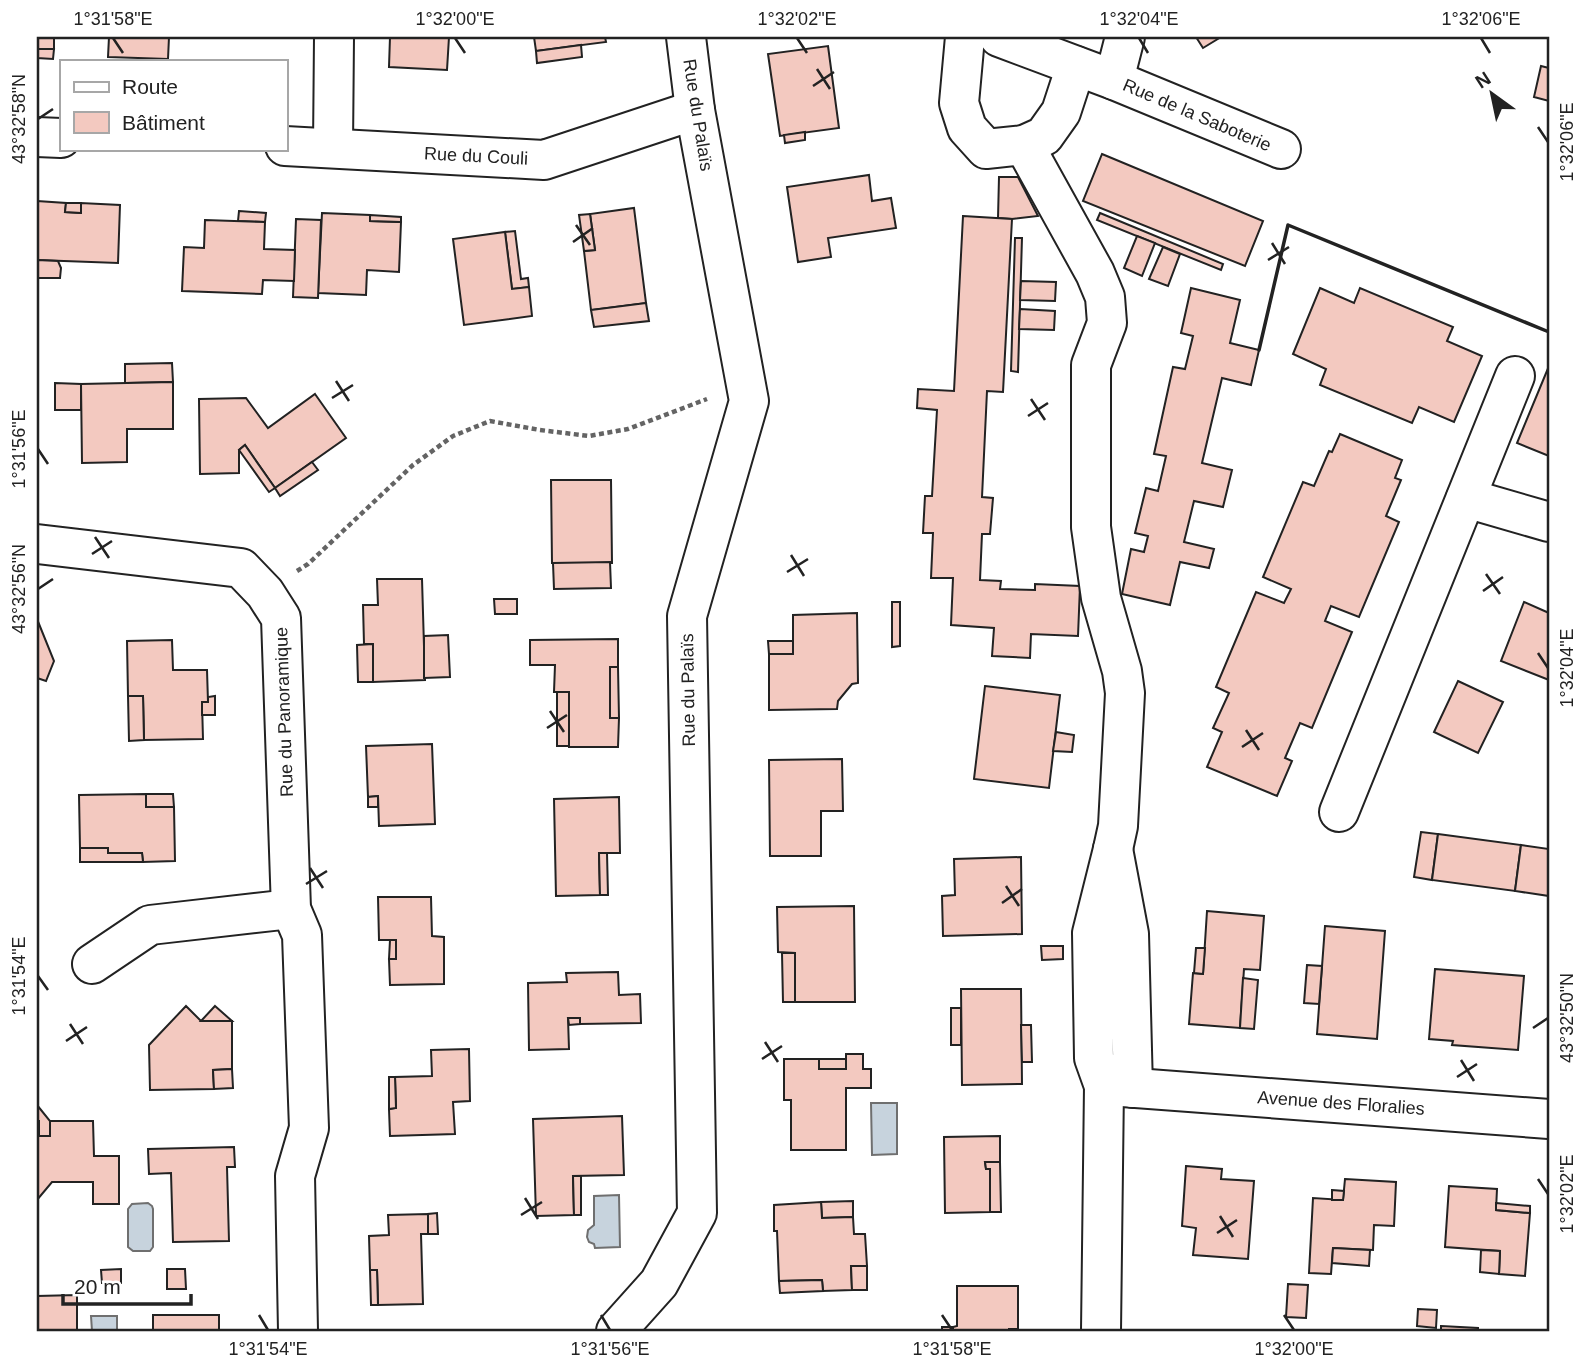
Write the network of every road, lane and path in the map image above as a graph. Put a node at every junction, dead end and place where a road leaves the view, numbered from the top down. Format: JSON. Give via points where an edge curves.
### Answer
{"nodes":[{"id":1,"x":334,"y":37,"type":"edge"},
{"id":2,"x":686,"y":37,"type":"edge"},
{"id":3,"x":965,"y":37,"type":"edge"},
{"id":4,"x":999,"y":37,"type":"edge"},
{"id":5,"x":1125,"y":37,"type":"edge"},
{"id":6,"x":1076,"y":66,"type":"junction"},
{"id":7,"x":1114,"y":80,"type":"junction"},
{"id":8,"x":695,"y":110,"type":"junction"},
{"id":9,"x":37,"y":137,"type":"edge"},
{"id":10,"x":60,"y":138,"type":"edge"},
{"id":11,"x":1024,"y":145,"type":"junction"},
{"id":12,"x":287,"y":146,"type":"edge"},
{"id":13,"x":332,"y":147,"type":"junction"},
{"id":14,"x":1281,"y":149,"type":"dead end"},
{"id":15,"x":1515,"y":376,"type":"dead end"},
{"id":16,"x":749,"y":401,"type":"junction"},
{"id":17,"x":1466,"y":498,"type":"junction"},
{"id":18,"x":1549,"y":522,"type":"edge"},
{"id":19,"x":37,"y":544,"type":"edge"},
{"id":20,"x":265,"y":593,"type":"junction"},
{"id":21,"x":1339,"y":812,"type":"dead end"},
{"id":22,"x":291,"y":909,"type":"junction"},
{"id":23,"x":92,"y":964,"type":"dead end"},
{"id":24,"x":1119,"y":1087,"type":"junction"},
{"id":25,"x":1549,"y":1119,"type":"edge"},
{"id":26,"x":298,"y":1331,"type":"edge"},
{"id":27,"x":616,"y":1331,"type":"edge"},
{"id":28,"x":1101,"y":1331,"type":"edge"}],
"edges":[{"from":1,"to":13,"type":"street"},
{"from":2,"to":8,"type":"street","name":"Rue du Palaïs"},
{"from":3,"to":11,"type":"street","via":[[959,103],[967,128],[985,149]]},
{"from":4,"to":6,"type":"street","name":"Rue de la Saboterie"},
{"from":5,"to":7,"type":"street","name":"Rue de la Saboterie"},
{"from":6,"to":7,"type":"street","name":"Rue de la Saboterie"},
{"from":6,"to":11,"type":"street","via":[[1061,112],[1044,136]]},
{"from":7,"to":14,"type":"street","name":"Rue de la Saboterie"},
{"from":8,"to":13,"type":"street","name":"Rue du Couli","via":[[544,160]]},
{"from":8,"to":16,"type":"street","name":"Rue du Palaïs"},
{"from":9,"to":10,"type":"street"},
{"from":11,"to":24,"type":"street","via":[[1105,297],[1107,323],[1091,365],[1091,527],[1101,598],[1125,693],[1113,849],[1129,934]]},
{"from":12,"to":13,"type":"street","name":"Rue du Couli"},
{"from":15,"to":17,"type":"street"},
{"from":16,"to":20,"type":"path","via":[[706,398],[628,429],[589,436],[490,421],[453,436],[413,465],[308,564]]},
{"from":16,"to":27,"type":"street","name":"Rue du Palaïs","via":[[687,616],[697,1213],[659,1283]]},
{"from":17,"to":18,"type":"street"},
{"from":17,"to":21,"type":"street"},
{"from":19,"to":20,"type":"street","name":"Rue du Panoramique","via":[[241,568]]},
{"from":20,"to":22,"type":"street","name":"Rue du Panoramique","via":[[281,618]]},
{"from":22,"to":23,"type":"street","via":[[150,925]]},
{"from":22,"to":26,"type":"street","name":"Rue du Panoramique","via":[[302,935],[309,1128],[295,1176]]},
{"from":24,"to":25,"type":"street","name":"Avenue des Floralies"},
{"from":24,"to":28,"type":"street"}]}
